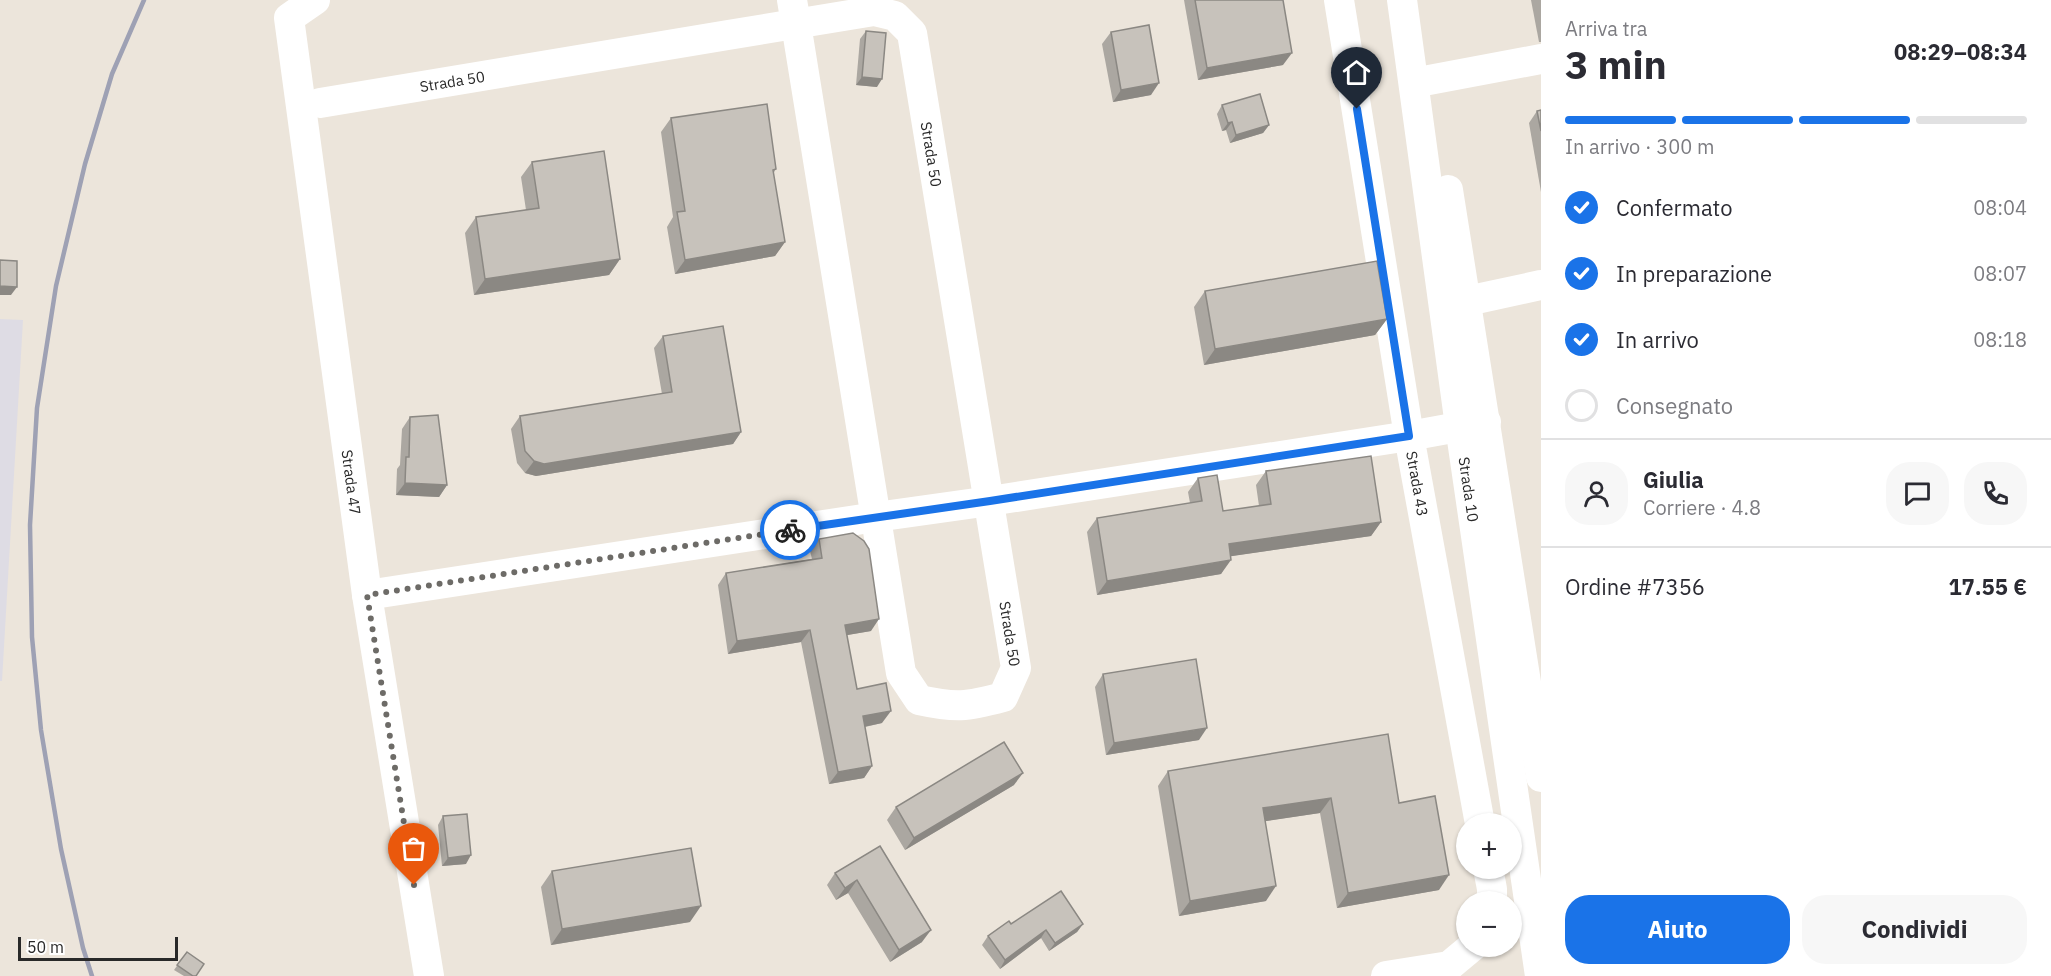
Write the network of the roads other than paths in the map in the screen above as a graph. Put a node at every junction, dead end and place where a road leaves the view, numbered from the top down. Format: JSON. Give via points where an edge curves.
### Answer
{"nodes":[{"id":1,"x":315,"y":0,"type":"edge"},
{"id":2,"x":1340,"y":0,"type":"edge"},
{"id":3,"x":1402,"y":0,"type":"edge"},
{"id":4,"x":1418,"y":0,"type":"edge"},
{"id":5,"x":794,"y":12,"type":"edge"},
{"id":6,"x":1541,"y":59,"type":"edge"},
{"id":7,"x":1429,"y":80,"type":"junction"},
{"id":8,"x":321,"y":103,"type":"dead end"},
{"id":9,"x":1541,"y":285,"type":"edge"},
{"id":10,"x":1467,"y":301,"type":"junction"},
{"id":11,"x":1473,"y":424,"type":"junction"},
{"id":12,"x":1409,"y":436,"type":"junction"},
{"id":13,"x":990,"y":501,"type":"junction"},
{"id":14,"x":876,"y":517,"type":"junction"},
{"id":15,"x":367,"y":595,"type":"junction"},
{"id":16,"x":1541,"y":777,"type":"edge"},
{"id":17,"x":1478,"y":813,"type":"edge"},
{"id":18,"x":1460,"y":957,"type":"edge"},
{"id":19,"x":429,"y":976,"type":"edge"},
{"id":20,"x":1386,"y":976,"type":"edge"},
{"id":21,"x":1540,"y":976,"type":"edge"}],
"edges":[{"from":1,"to":15,"type":"street","name":"Strada 47","via":[[288,18]]},
{"from":2,"to":12,"type":"street","name":"Strada 43"},
{"from":3,"to":11,"type":"street","name":"Strada 10"},
{"from":4,"to":7,"type":"street","name":"Strada 10"},
{"from":5,"to":8,"type":"street","name":"Strada 50"},
{"from":5,"to":13,"type":"street","name":"Strada 50","via":[[874,11],[895,16],[912,33]]},
{"from":5,"to":14,"type":"street","name":"Strada 50"},
{"from":6,"to":7,"type":"street"},
{"from":7,"to":10,"type":"street","name":"Strada 10"},
{"from":9,"to":10,"type":"street"},
{"from":10,"to":11,"type":"street","name":"Strada 10"},
{"from":11,"to":12,"type":"street"},
{"from":11,"to":16,"type":"street","name":"Strada 10"},
{"from":11,"to":21,"type":"street","name":"Strada 10"},
{"from":12,"to":13,"type":"street"},
{"from":12,"to":17,"type":"street","name":"Strada 43"},
{"from":13,"to":14,"type":"street"},
{"from":13,"to":14,"type":"street","name":"Strada 50","via":[[1016,668],[1003,697],[970,706],[919,700],[902,673]]},
{"from":14,"to":15,"type":"street"},
{"from":15,"to":19,"type":"street","name":"Strada 47"},
{"from":18,"to":20,"type":"street","via":[[1449,966]]}]}
